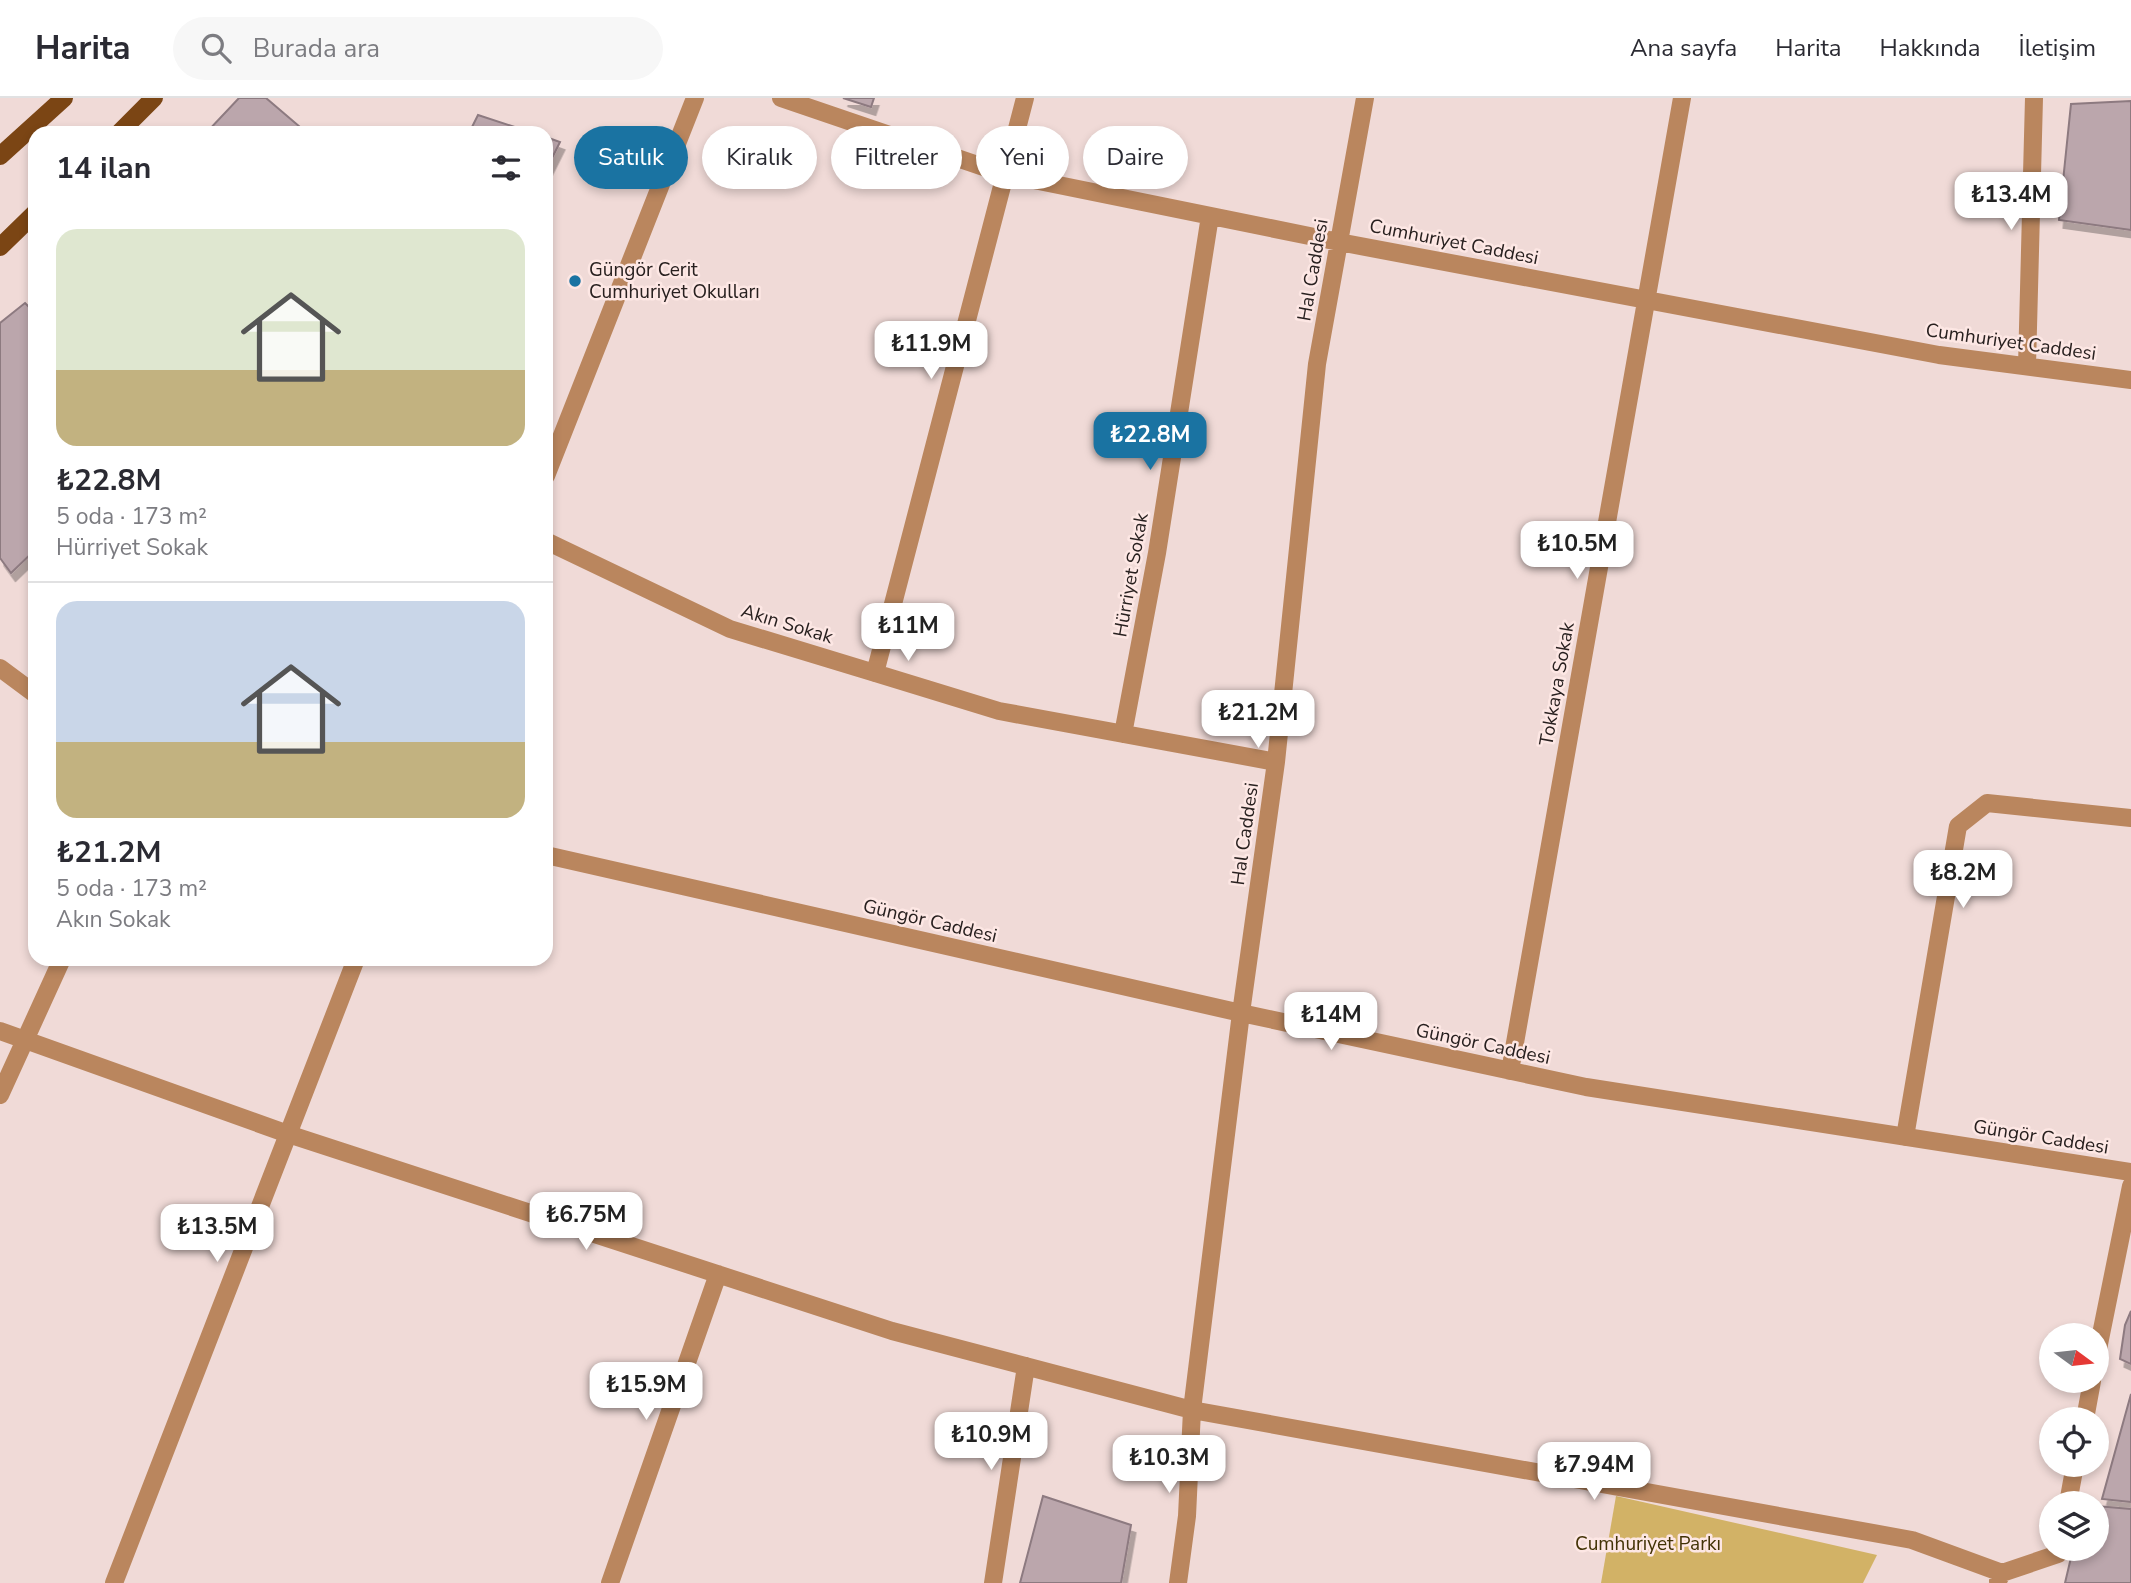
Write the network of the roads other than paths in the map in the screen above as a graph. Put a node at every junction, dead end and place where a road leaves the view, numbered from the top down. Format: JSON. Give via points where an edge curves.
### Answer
{"nodes":[{"id":1,"x":64,"y":98,"type":"edge"},
{"id":2,"x":154,"y":98,"type":"edge"},
{"id":3,"x":695,"y":98,"type":"edge"},
{"id":4,"x":781,"y":98,"type":"edge"},
{"id":5,"x":1025,"y":98,"type":"edge"},
{"id":6,"x":1365,"y":98,"type":"edge"},
{"id":7,"x":1682,"y":98,"type":"edge"},
{"id":8,"x":2034,"y":98,"type":"edge"},
{"id":9,"x":33,"y":126,"type":"edge"},
{"id":10,"x":126,"y":126,"type":"edge"},
{"id":11,"x":1017,"y":126,"type":"edge"},
{"id":12,"x":28,"y":131,"type":"edge"},
{"id":13,"x":0,"y":156,"type":"edge"},
{"id":14,"x":976,"y":164,"type":"edge"},
{"id":15,"x":1069,"y":187,"type":"edge"},
{"id":16,"x":1000,"y":189,"type":"edge"},
{"id":17,"x":1210,"y":216,"type":"junction"},
{"id":18,"x":28,"y":220,"type":"edge"},
{"id":19,"x":1339,"y":242,"type":"junction"},
{"id":20,"x":0,"y":247,"type":"edge"},
{"id":21,"x":1646,"y":300,"type":"junction"},
{"id":22,"x":2027,"y":366,"type":"junction"},
{"id":23,"x":2131,"y":380,"type":"edge"},
{"id":24,"x":553,"y":458,"type":"edge"},
{"id":25,"x":553,"y":544,"type":"edge"},
{"id":26,"x":0,"y":668,"type":"edge"},
{"id":27,"x":875,"y":673,"type":"junction"},
{"id":28,"x":28,"y":689,"type":"edge"},
{"id":29,"x":1123,"y":734,"type":"junction"},
{"id":30,"x":1276,"y":762,"type":"junction"},
{"id":31,"x":2131,"y":818,"type":"edge"},
{"id":32,"x":553,"y":857,"type":"edge"},
{"id":33,"x":59,"y":966,"type":"edge"},
{"id":34,"x":353,"y":966,"type":"edge"},
{"id":35,"x":1241,"y":1013,"type":"junction"},
{"id":36,"x":0,"y":1031,"type":"edge"},
{"id":37,"x":25,"y":1041,"type":"junction"},
{"id":38,"x":1510,"y":1071,"type":"junction"},
{"id":39,"x":0,"y":1095,"type":"edge"},
{"id":40,"x":288,"y":1134,"type":"junction"},
{"id":41,"x":1905,"y":1137,"type":"junction"},
{"id":42,"x":2131,"y":1171,"type":"edge"},
{"id":43,"x":2131,"y":1186,"type":"edge"},
{"id":44,"x":718,"y":1274,"type":"junction"},
{"id":45,"x":2103,"y":1323,"type":"edge"},
{"id":46,"x":1026,"y":1366,"type":"junction"},
{"id":47,"x":1192,"y":1410,"type":"junction"},
{"id":48,"x":2041,"y":1561,"type":"edge"},
{"id":49,"x":1999,"y":1578,"type":"edge"},
{"id":50,"x":114,"y":1583,"type":"edge"},
{"id":51,"x":610,"y":1583,"type":"edge"},
{"id":52,"x":993,"y":1583,"type":"edge"},
{"id":53,"x":1178,"y":1583,"type":"edge"}],
"edges":[{"from":1,"to":9,"type":"main road"},
{"from":2,"to":10,"type":"main road"},
{"from":3,"to":24,"type":"street"},
{"from":4,"to":14,"type":"street","name":"Cumhuriyet Caddesi"},
{"from":5,"to":11,"type":"street"},
{"from":6,"to":19,"type":"street","name":"Hal Caddesi"},
{"from":7,"to":21,"type":"street","name":"Tokkaya Sokak"},
{"from":8,"to":22,"type":"street"},
{"from":12,"to":13,"type":"main road"},
{"from":15,"to":17,"type":"street","name":"Cumhuriyet Caddesi"},
{"from":16,"to":27,"type":"street"},
{"from":17,"to":19,"type":"street","name":"Cumhuriyet Caddesi"},
{"from":17,"to":29,"type":"street","name":"Hürriyet Sokak","via":[[1157,553]]},
{"from":18,"to":20,"type":"main road"},
{"from":19,"to":21,"type":"street","name":"Cumhuriyet Caddesi"},
{"from":19,"to":30,"type":"street","name":"Hal Caddesi","via":[[1317,364]]},
{"from":21,"to":22,"type":"street","name":"Cumhuriyet Caddesi","via":[[1939,355]]},
{"from":21,"to":38,"type":"street","name":"Tokkaya Sokak"},
{"from":22,"to":23,"type":"street","name":"Cumhuriyet Caddesi"},
{"from":25,"to":27,"type":"street","name":"Akın Sokak","via":[[730,629]]},
{"from":26,"to":28,"type":"street"},
{"from":27,"to":29,"type":"street","name":"Akın Sokak","via":[[999,711]]},
{"from":29,"to":30,"type":"street","name":"Akın Sokak"},
{"from":30,"to":35,"type":"street","name":"Hal Caddesi"},
{"from":31,"to":41,"type":"street","via":[[1987,803],[1958,826]]},
{"from":32,"to":35,"type":"street","name":"Güngör Caddesi"},
{"from":33,"to":37,"type":"street"},
{"from":34,"to":40,"type":"street"},
{"from":35,"to":38,"type":"street","name":"Güngör Caddesi"},
{"from":35,"to":47,"type":"street","name":"Hal Caddesi"},
{"from":36,"to":37,"type":"street"},
{"from":37,"to":39,"type":"street"},
{"from":37,"to":40,"type":"street"},
{"from":38,"to":41,"type":"street","name":"Güngör Caddesi"},
{"from":40,"to":44,"type":"street"},
{"from":40,"to":50,"type":"street"},
{"from":41,"to":42,"type":"street","name":"Güngör Caddesi"},
{"from":43,"to":45,"type":"street"},
{"from":44,"to":46,"type":"street","via":[[892,1331]]},
{"from":44,"to":51,"type":"street"},
{"from":46,"to":47,"type":"street"},
{"from":46,"to":52,"type":"street"},
{"from":47,"to":49,"type":"street","via":[[1912,1540]]},
{"from":47,"to":53,"type":"street","name":"Hal Caddesi","via":[[1187,1516]]},
{"from":48,"to":49,"type":"street"}]}
